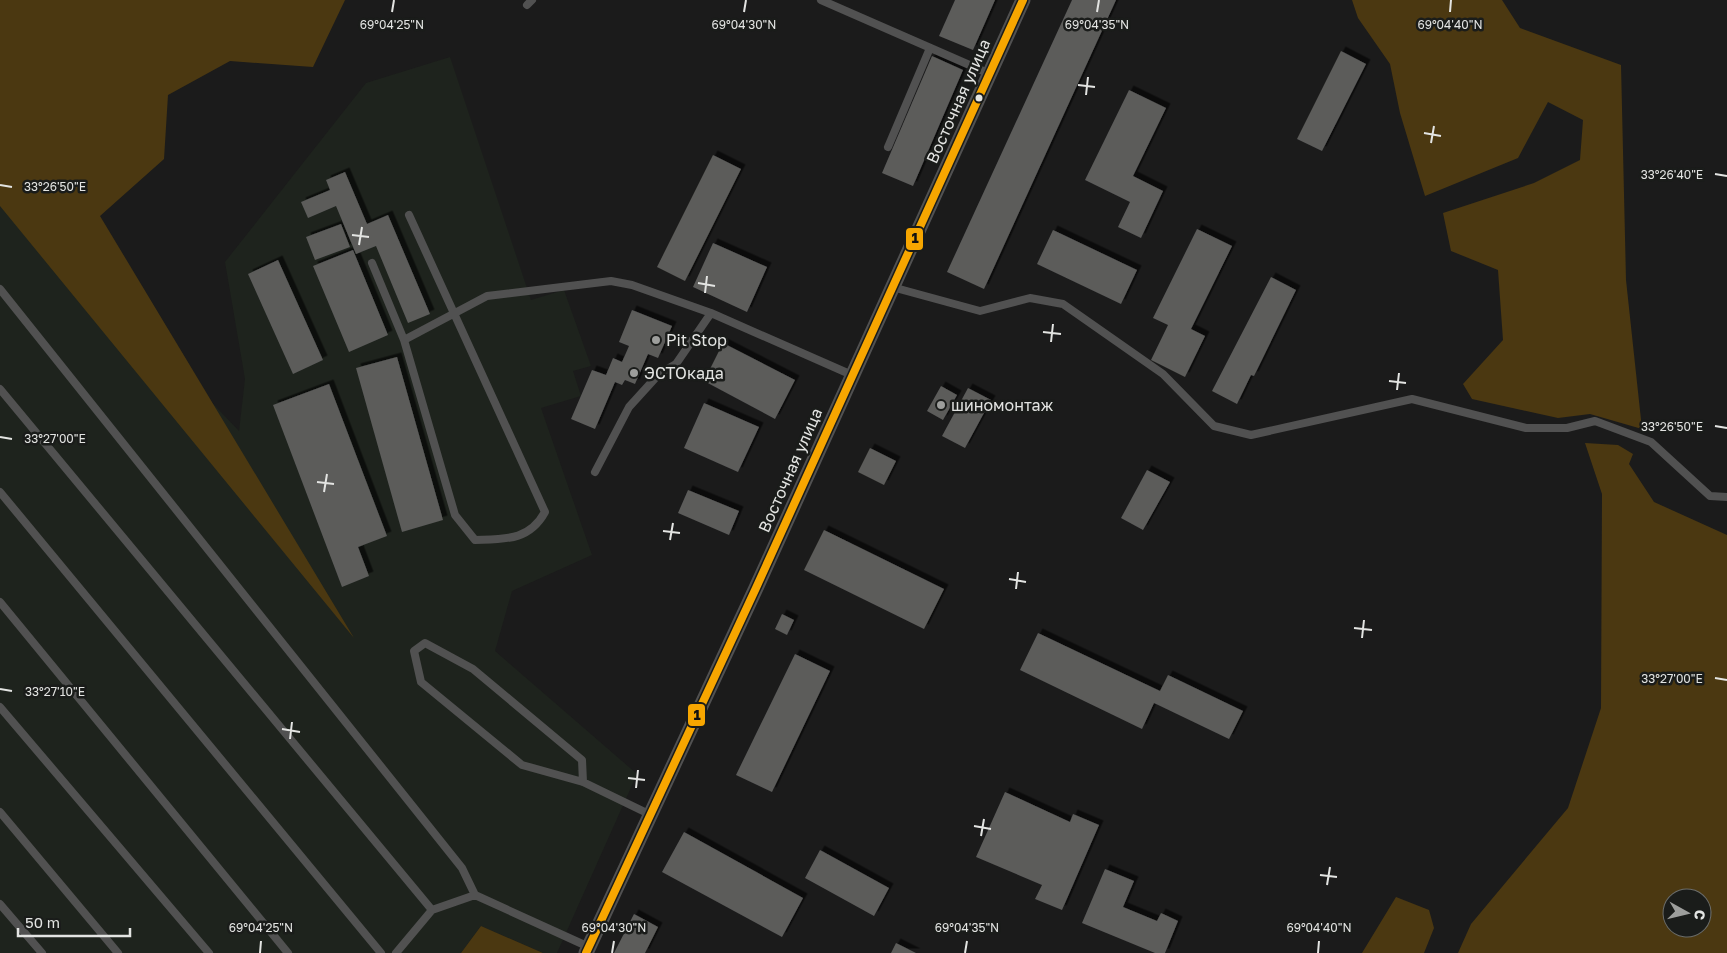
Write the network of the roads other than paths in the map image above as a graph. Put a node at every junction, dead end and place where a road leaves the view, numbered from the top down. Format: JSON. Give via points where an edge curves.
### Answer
{"nodes":[{"id":1,"x":821,"y":0,"type":"edge"},
{"id":2,"x":1023,"y":0,"type":"edge"},
{"id":3,"x":930,"y":48,"type":"junction"},
{"id":4,"x":990,"y":74,"type":"junction"},
{"id":5,"x":888,"y":147,"type":"dead end"},
{"id":6,"x":408,"y":215,"type":"dead end"},
{"id":7,"x":372,"y":263,"type":"dead end"},
{"id":8,"x":892,"y":287,"type":"junction"},
{"id":9,"x":0,"y":289,"type":"edge"},
{"id":10,"x":711,"y":313,"type":"junction"},
{"id":11,"x":454,"y":315,"type":"junction"},
{"id":12,"x":404,"y":340,"type":"junction"},
{"id":13,"x":852,"y":375,"type":"junction"},
{"id":14,"x":0,"y":389,"type":"edge"},
{"id":15,"x":595,"y":472,"type":"dead end"},
{"id":16,"x":0,"y":492,"type":"edge"},
{"id":17,"x":1727,"y":497,"type":"edge"},
{"id":18,"x":0,"y":602,"type":"edge"},
{"id":19,"x":0,"y":707,"type":"edge"},
{"id":20,"x":582,"y":782,"type":"junction"},
{"id":21,"x":0,"y":812,"type":"edge"},
{"id":22,"x":649,"y":814,"type":"junction"},
{"id":23,"x":475,"y":895,"type":"junction"},
{"id":24,"x":0,"y":904,"type":"edge"},
{"id":25,"x":432,"y":910,"type":"junction"},
{"id":26,"x":588,"y":950,"type":"edge"},
{"id":27,"x":42,"y":953,"type":"edge"},
{"id":28,"x":118,"y":953,"type":"edge"},
{"id":29,"x":209,"y":953,"type":"edge"},
{"id":30,"x":288,"y":953,"type":"edge"},
{"id":31,"x":381,"y":953,"type":"edge"},
{"id":32,"x":396,"y":953,"type":"edge"}],
"edges":[{"from":1,"to":3,"type":"lane"},
{"from":2,"to":4,"type":"street","name":"Восточная улица"},
{"from":3,"to":4,"type":"lane"},
{"from":3,"to":5,"type":"lane"},
{"from":4,"to":8,"type":"street","name":"Восточная улица"},
{"from":6,"to":11,"type":"lane"},
{"from":7,"to":12,"type":"lane"},
{"from":8,"to":13,"type":"street","name":"Восточная улица"},
{"from":8,"to":17,"type":"lane","via":[[980,310],[1030,298],[1063,304],[1163,374],[1214,426],[1251,435],[1412,399],[1526,428],[1566,428],[1595,421],[1651,442],[1710,496]]},
{"from":9,"to":23,"type":"lane","via":[[462,868]]},
{"from":10,"to":11,"type":"lane","via":[[632,285],[611,281],[487,296]]},
{"from":10,"to":13,"type":"lane"},
{"from":10,"to":15,"type":"lane","via":[[676,364],[659,374],[629,407]]},
{"from":11,"to":12,"type":"lane"},
{"from":11,"to":12,"type":"lane","via":[[545,512],[539,524],[514,539],[475,540],[454,515]]},
{"from":13,"to":22,"type":"street","name":"Восточная улица"},
{"from":14,"to":25,"type":"lane"},
{"from":16,"to":31,"type":"lane"},
{"from":18,"to":30,"type":"lane"},
{"from":19,"to":29,"type":"lane"},
{"from":20,"to":20,"type":"lane","via":[[522,765],[420,682],[414,651],[425,643],[473,669],[582,760]]},
{"from":20,"to":22,"type":"lane"},
{"from":21,"to":28,"type":"lane"},
{"from":22,"to":26,"type":"street","name":"Восточная улица"},
{"from":23,"to":25,"type":"lane"},
{"from":23,"to":26,"type":"lane"},
{"from":24,"to":27,"type":"lane"},
{"from":25,"to":32,"type":"lane"}]}
